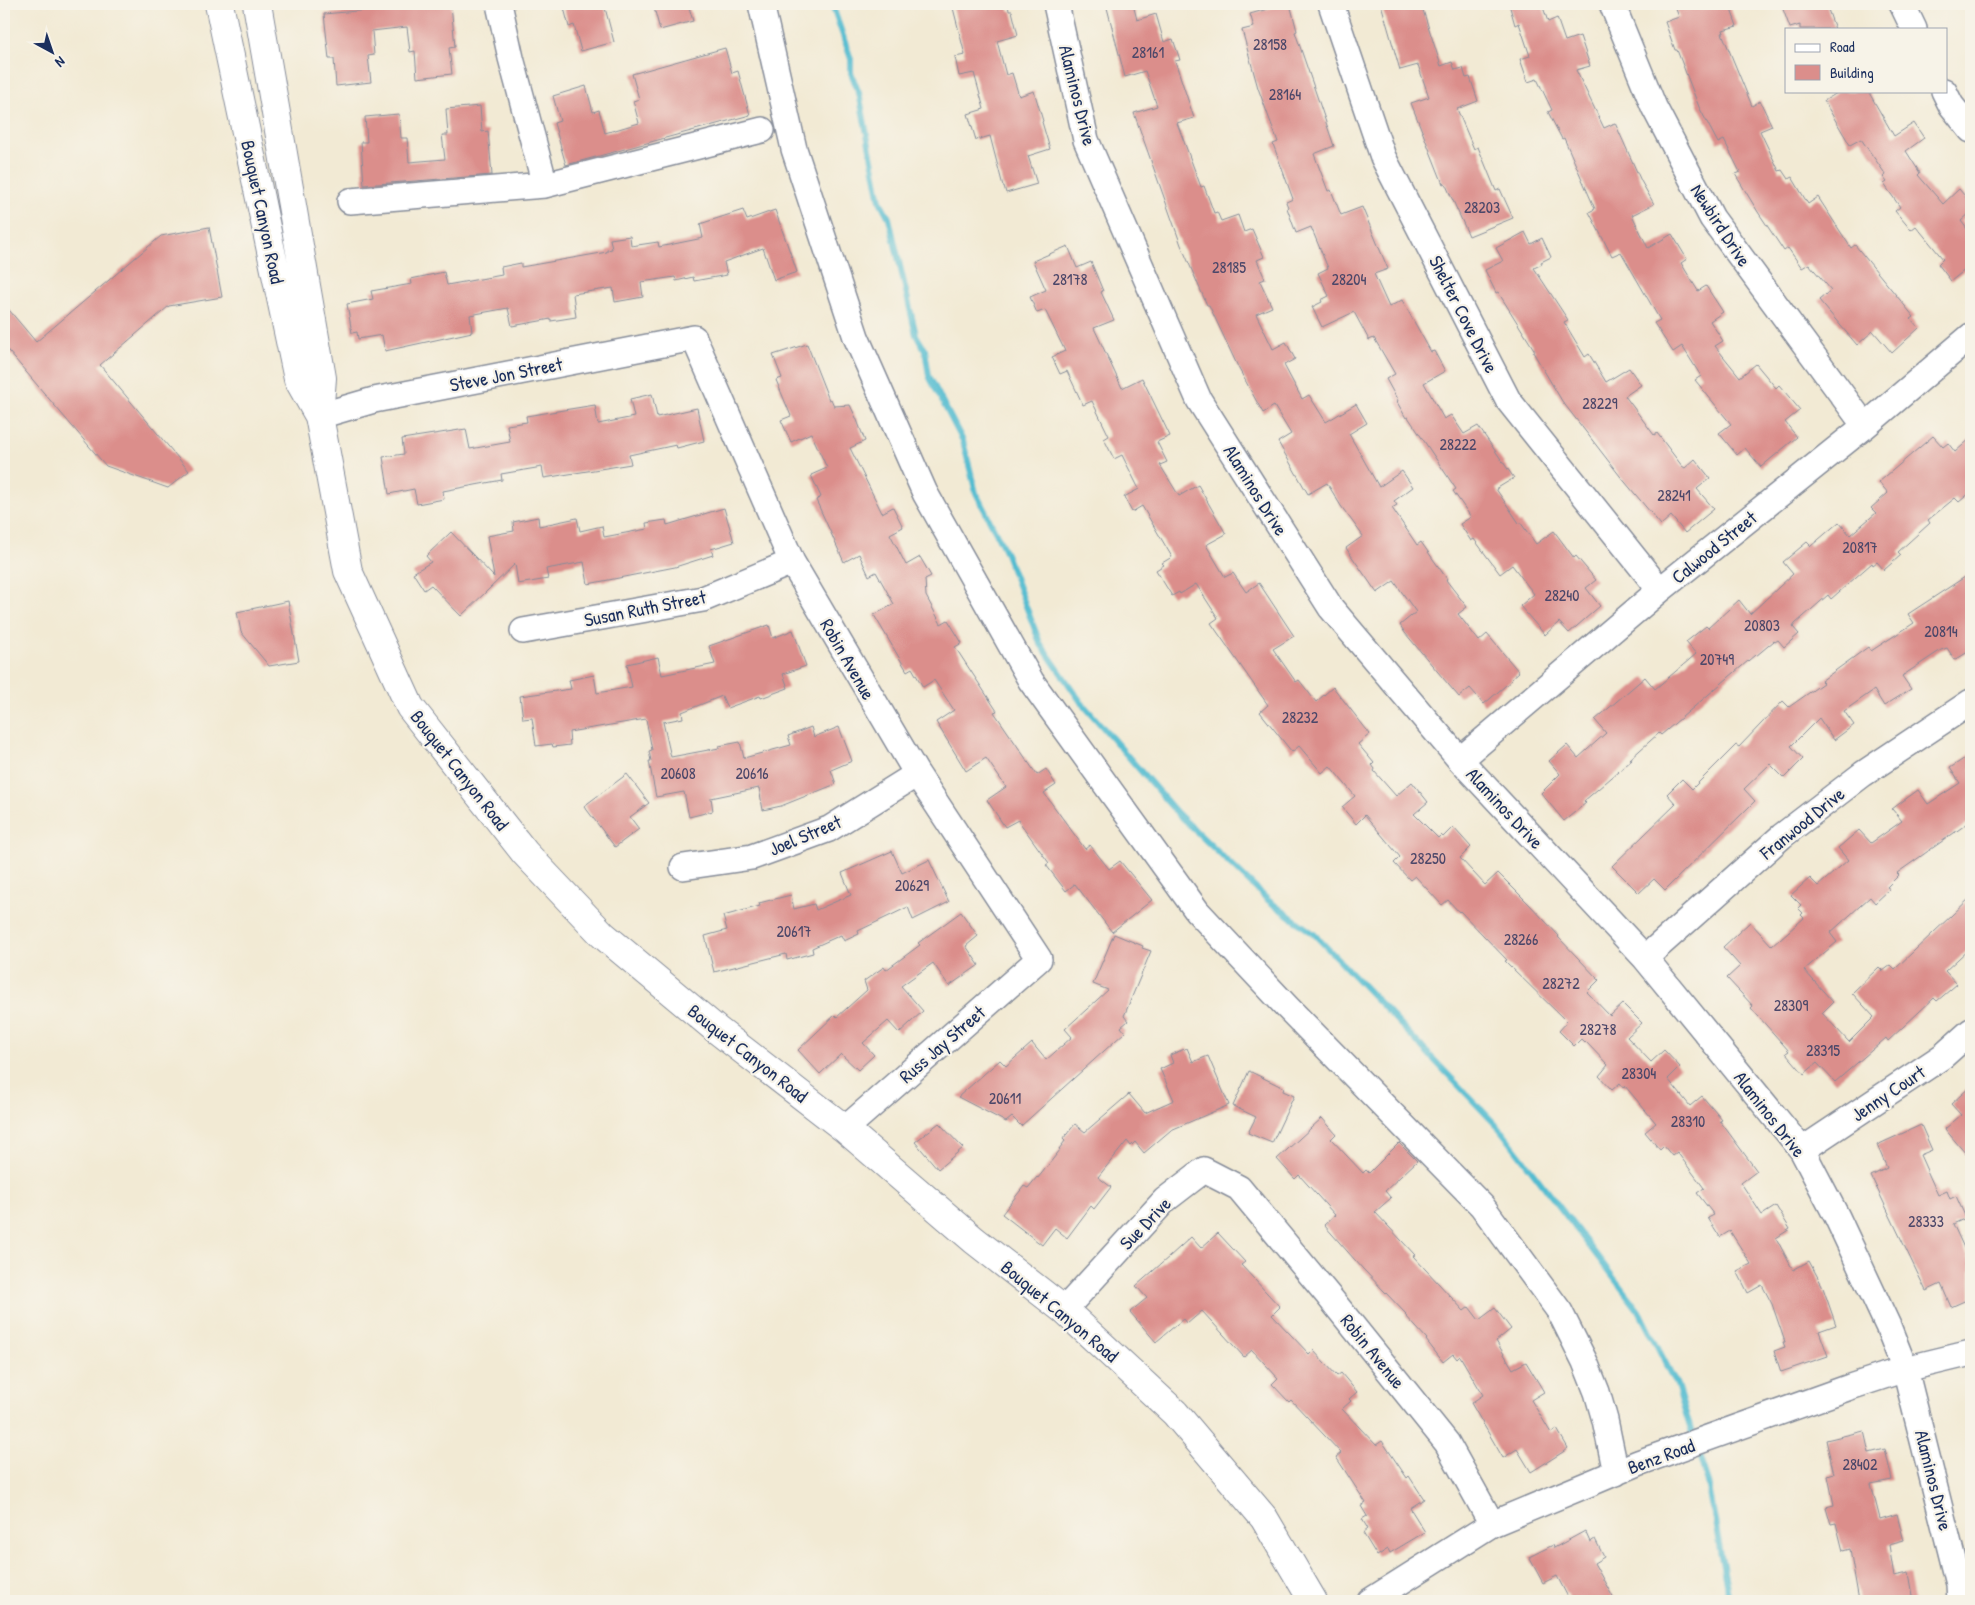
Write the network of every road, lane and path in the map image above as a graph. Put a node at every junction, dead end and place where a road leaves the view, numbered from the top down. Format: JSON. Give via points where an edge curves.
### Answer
{"nodes":[{"id":1,"x":219,"y":4,"type":"edge"},
{"id":2,"x":257,"y":4,"type":"edge"},
{"id":3,"x":499,"y":4,"type":"edge"},
{"id":4,"x":761,"y":4,"type":"edge"},
{"id":5,"x":1056,"y":4,"type":"edge"},
{"id":6,"x":1331,"y":4,"type":"edge"},
{"id":7,"x":1612,"y":4,"type":"edge"},
{"id":8,"x":1902,"y":4,"type":"edge"},
{"id":9,"x":1914,"y":28,"type":"edge"},
{"id":10,"x":1944,"y":92,"type":"edge"},
{"id":11,"x":762,"y":130,"type":"dead end"},
{"id":12,"x":1971,"y":130,"type":"edge"},
{"id":13,"x":545,"y":185,"type":"junction"},
{"id":14,"x":350,"y":201,"type":"dead end"},
{"id":15,"x":1971,"y":336,"type":"edge"},
{"id":16,"x":694,"y":338,"type":"joint"},
{"id":17,"x":319,"y":416,"type":"junction"},
{"id":18,"x":1864,"y":426,"type":"junction"},
{"id":19,"x":792,"y":562,"type":"junction"},
{"id":20,"x":1660,"y":590,"type":"junction"},
{"id":21,"x":523,"y":631,"type":"dead end"},
{"id":22,"x":1971,"y":702,"type":"edge"},
{"id":23,"x":1460,"y":760,"type":"junction"},
{"id":24,"x":917,"y":774,"type":"junction"},
{"id":25,"x":683,"y":867,"type":"dead end"},
{"id":26,"x":1645,"y":958,"type":"junction"},
{"id":27,"x":1039,"y":959,"type":"joint"},
{"id":28,"x":1971,"y":1030,"type":"edge"},
{"id":29,"x":845,"y":1129,"type":"junction"},
{"id":30,"x":1802,"y":1150,"type":"junction"},
{"id":31,"x":1239,"y":1188,"type":"joint"},
{"id":32,"x":1064,"y":1310,"type":"junction"},
{"id":33,"x":1971,"y":1353,"type":"edge"},
{"id":34,"x":1905,"y":1369,"type":"junction"},
{"id":35,"x":1627,"y":1468,"type":"junction"},
{"id":36,"x":1492,"y":1524,"type":"junction"},
{"id":37,"x":1963,"y":1590,"type":"edge"},
{"id":38,"x":1314,"y":1601,"type":"edge"},
{"id":39,"x":1370,"y":1601,"type":"edge"}],
"edges":[{"from":1,"to":17,"type":"main road","name":"Bouquet Canyon Road","via":[[298,379]]},
{"from":2,"to":17,"type":"main road","name":"Bouquet Canyon Road","via":[[322,378]]},
{"from":3,"to":13,"type":"street"},
{"from":4,"to":35,"type":"street","via":[[794,149],[856,337],[925,494],[1031,681],[1197,911],[1482,1206],[1560,1312],[1585,1362]]},
{"from":5,"to":23,"type":"street","name":"Alaminos Drive","via":[[1086,140],[1200,400],[1331,608]]},
{"from":6,"to":20,"type":"street","name":"Shelter Cove Drive","via":[[1383,158],[1508,400]]},
{"from":7,"to":18,"type":"street","name":"Newbird Drive","via":[[1654,107],[1712,218]]},
{"from":8,"to":9,"type":"street"},
{"from":10,"to":12,"type":"street"},
{"from":11,"to":13,"type":"street"},
{"from":13,"to":14,"type":"street"},
{"from":15,"to":18,"type":"street","name":"Calwood Street"},
{"from":16,"to":17,"type":"street","name":"Steve Jon Street","via":[[374,400]]},
{"from":16,"to":19,"type":"street","name":"Robin Avenue"},
{"from":17,"to":29,"type":"main road","name":"Bouquet Canyon Road","via":[[348,571],[410,707],[524,852],[603,935],[717,1030]]},
{"from":18,"to":20,"type":"street","name":"Calwood Street"},
{"from":19,"to":21,"type":"street","name":"Susan Ruth Street","via":[[703,599]]},
{"from":19,"to":24,"type":"street","name":"Robin Avenue"},
{"from":20,"to":23,"type":"street","name":"Calwood Street"},
{"from":22,"to":26,"type":"street","name":"Franwood Drive","via":[[1864,774],[1782,836]]},
{"from":23,"to":26,"type":"street","name":"Alaminos Drive"},
{"from":24,"to":25,"type":"street","name":"Joel Street","via":[[829,829],[752,857]]},
{"from":24,"to":27,"type":"street","name":"Robin Avenue"},
{"from":26,"to":30,"type":"street","name":"Alaminos Drive"},
{"from":27,"to":29,"type":"street","name":"Russ Jay Street"},
{"from":28,"to":30,"type":"street","name":"Jenny Court","via":[[1943,1056]]},
{"from":29,"to":32,"type":"main road","name":"Bouquet Canyon Road","via":[[974,1240]]},
{"from":30,"to":34,"type":"street","name":"Alaminos Drive","via":[[1857,1259]]},
{"from":31,"to":32,"type":"street","name":"Sue Drive","via":[[1204,1170],[1165,1200]]},
{"from":31,"to":36,"type":"street","name":"Robin Avenue","via":[[1447,1443]]},
{"from":32,"to":38,"type":"main road","name":"Bouquet Canyon Road","via":[[1175,1413],[1264,1518]]},
{"from":33,"to":34,"type":"street","name":"Benz Road"},
{"from":34,"to":35,"type":"street","name":"Benz Road"},
{"from":34,"to":37,"type":"street","name":"Alaminos Drive"},
{"from":35,"to":36,"type":"street","name":"Benz Road"},
{"from":36,"to":39,"type":"street","name":"Benz Road"}]}
